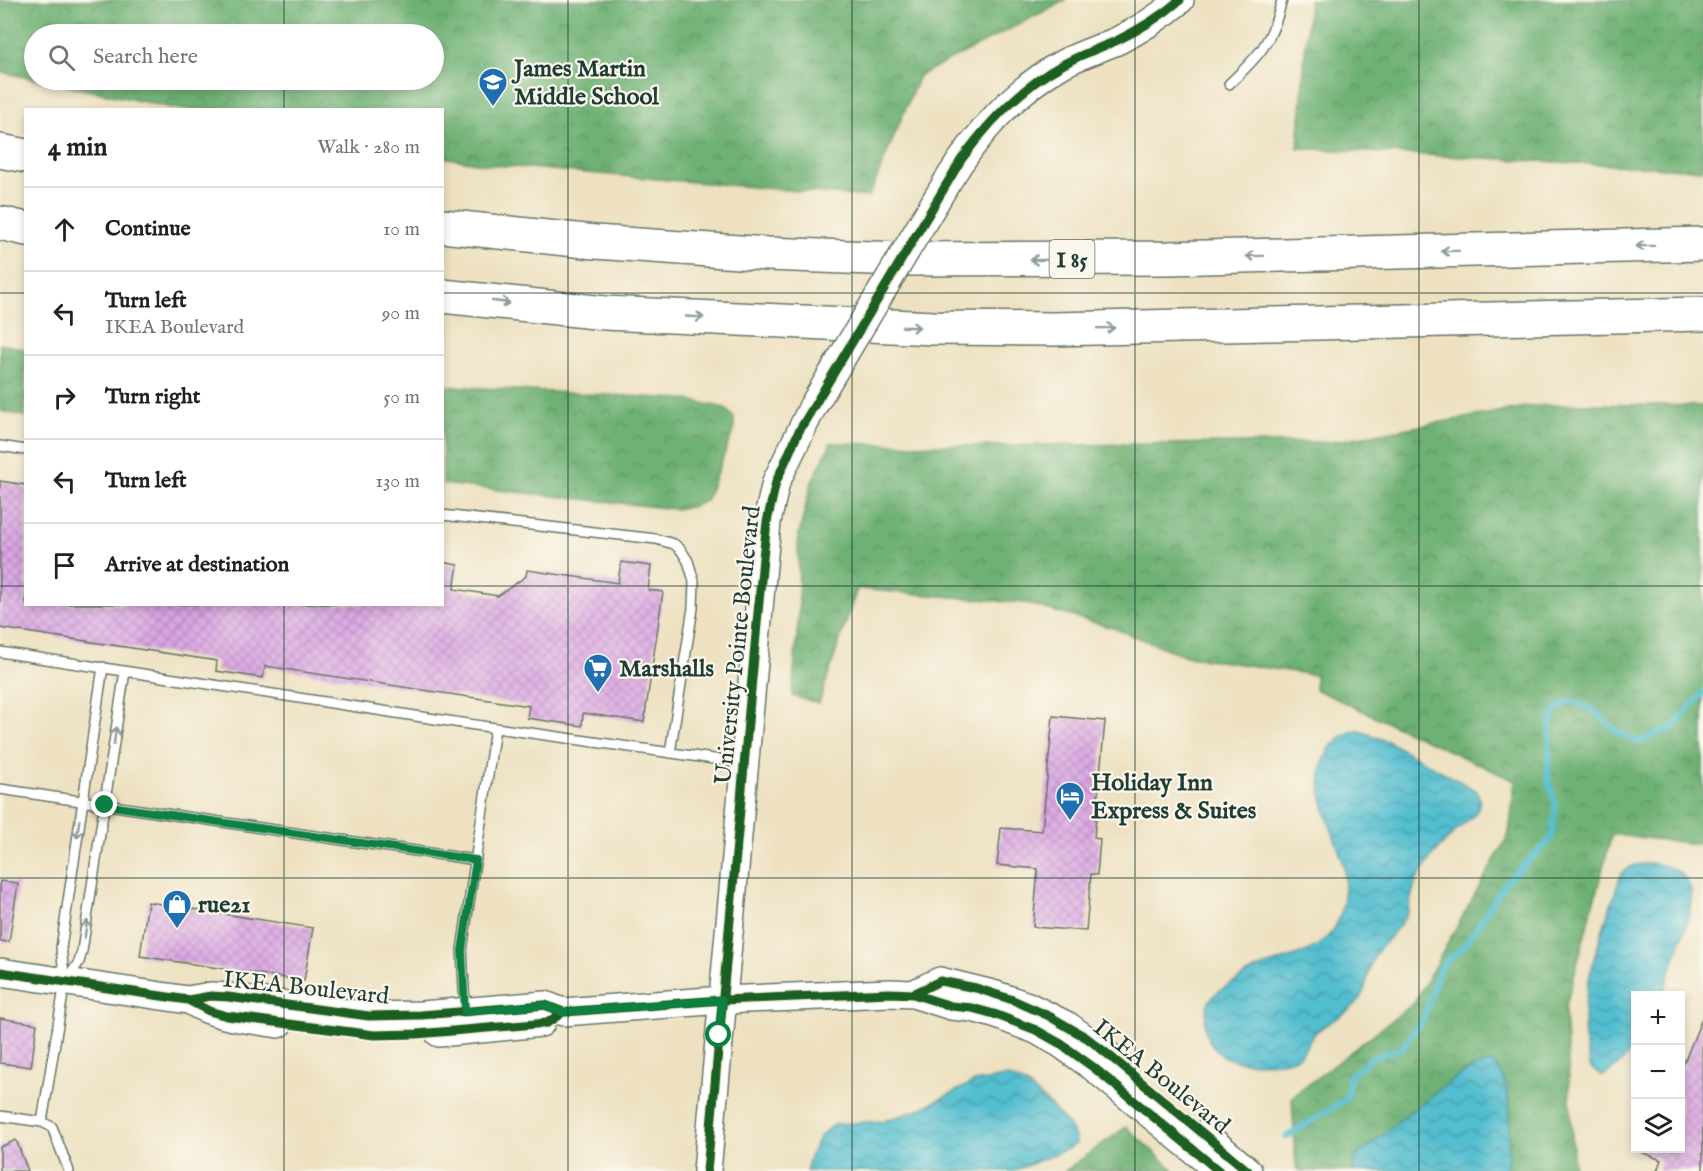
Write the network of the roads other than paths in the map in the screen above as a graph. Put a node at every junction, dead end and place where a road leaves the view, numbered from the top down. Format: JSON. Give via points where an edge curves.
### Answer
{"nodes":[{"id":1,"x":1180,"y":0,"type":"edge"},
{"id":2,"x":1282,"y":0,"type":"edge"},
{"id":3,"x":1229,"y":84,"type":"dead end"},
{"id":4,"x":0,"y":151,"type":"edge"},
{"id":5,"x":24,"y":156,"type":"edge"},
{"id":6,"x":0,"y":223,"type":"edge"},
{"id":7,"x":444,"y":226,"type":"edge"},
{"id":8,"x":24,"y":229,"type":"edge"},
{"id":9,"x":1703,"y":244,"type":"edge"},
{"id":10,"x":444,"y":296,"type":"edge"},
{"id":11,"x":1703,"y":314,"type":"edge"},
{"id":12,"x":0,"y":446,"type":"edge"},
{"id":13,"x":24,"y":450,"type":"edge"},
{"id":14,"x":444,"y":515,"type":"edge"},
{"id":15,"x":0,"y":652,"type":"edge"},
{"id":16,"x":103,"y":668,"type":"junction"},
{"id":17,"x":125,"y":671,"type":"junction"},
{"id":18,"x":495,"y":728,"type":"junction"},
{"id":19,"x":670,"y":753,"type":"junction"},
{"id":20,"x":744,"y":763,"type":"junction"},
{"id":21,"x":0,"y":789,"type":"edge"},
{"id":22,"x":82,"y":801,"type":"junction"},
{"id":23,"x":105,"y":805,"type":"junction"},
{"id":24,"x":476,"y":860,"type":"junction"},
{"id":25,"x":0,"y":972,"type":"edge"},
{"id":26,"x":65,"y":982,"type":"junction"},
{"id":27,"x":913,"y":994,"type":"junction"},
{"id":28,"x":188,"y":1000,"type":"junction"},
{"id":29,"x":722,"y":1000,"type":"junction"},
{"id":30,"x":465,"y":1012,"type":"junction"},
{"id":31,"x":563,"y":1012,"type":"junction"},
{"id":32,"x":0,"y":1116,"type":"edge"},
{"id":33,"x":42,"y":1122,"type":"junction"},
{"id":34,"x":69,"y":1171,"type":"edge"},
{"id":35,"x":707,"y":1171,"type":"edge"},
{"id":36,"x":1219,"y":1171,"type":"edge"},
{"id":37,"x":1248,"y":1171,"type":"edge"}],
"edges":[{"from":1,"to":20,"type":"street","name":"University Pointe Boulevard","bridge":true,"via":[[1134,32],[1064,63],[1022,92],[985,128],[961,159],[813,406],[786,458],[772,499]]},
{"from":2,"to":3,"type":"lane","via":[[1274,28],[1258,57]]},
{"from":4,"to":5,"type":"highway"},
{"from":6,"to":8,"type":"highway"},
{"from":9,"to":7,"type":"highway","number":"I 85","one_way":true,"via":[[1168,258],[897,259],[595,242]]},
{"from":10,"to":11,"type":"highway","one_way":true,"via":[[606,313],[934,328],[1054,329]]},
{"from":12,"to":13,"type":"lane"},
{"from":14,"to":19,"type":"lane","via":[[656,539],[681,550],[692,572],[694,600]]},
{"from":15,"to":16,"type":"lane"},
{"from":16,"to":17,"type":"lane"},
{"from":16,"to":22,"type":"lane"},
{"from":17,"to":18,"type":"lane"},
{"from":23,"to":17,"type":"lane","one_way":true},
{"from":18,"to":19,"type":"lane"},
{"from":18,"to":24,"type":"lane"},
{"from":19,"to":20,"type":"lane"},
{"from":20,"to":29,"type":"street","name":"University Pointe Boulevard"},
{"from":21,"to":22,"type":"lane"},
{"from":22,"to":23,"type":"lane"},
{"from":22,"to":26,"type":"lane","one_way":true,"via":[[61,948]]},
{"from":23,"to":24,"type":"lane"},
{"from":26,"to":23,"type":"lane","one_way":true,"via":[[82,951]]},
{"from":24,"to":30,"type":"lane","via":[[462,950]]},
{"from":25,"to":26,"type":"street","name":"IKEA Boulevard"},
{"from":26,"to":28,"type":"street","name":"IKEA Boulevard"},
{"from":26,"to":33,"type":"lane"},
{"from":27,"to":29,"type":"street","name":"IKEA Boulevard"},
{"from":27,"to":36,"type":"street","name":"IKEA Boulevard","via":[[994,1014],[1061,1044]]},
{"from":27,"to":37,"type":"street","name":"IKEA Boulevard","via":[[940,981],[993,994],[1048,1016],[1087,1038]]},
{"from":28,"to":30,"type":"street","name":"IKEA Boulevard","via":[[228,997],[369,1017]]},
{"from":28,"to":31,"type":"street","name":"IKEA Boulevard","via":[[227,1016],[374,1035],[547,1023]]},
{"from":29,"to":31,"type":"street","name":"IKEA Boulevard"},
{"from":29,"to":35,"type":"street","name":"University Pointe Boulevard"},
{"from":30,"to":31,"type":"street","name":"IKEA Boulevard","via":[[545,1005]]},
{"from":32,"to":33,"type":"lane"},
{"from":33,"to":34,"type":"lane","via":[[52,1127]]}]}
